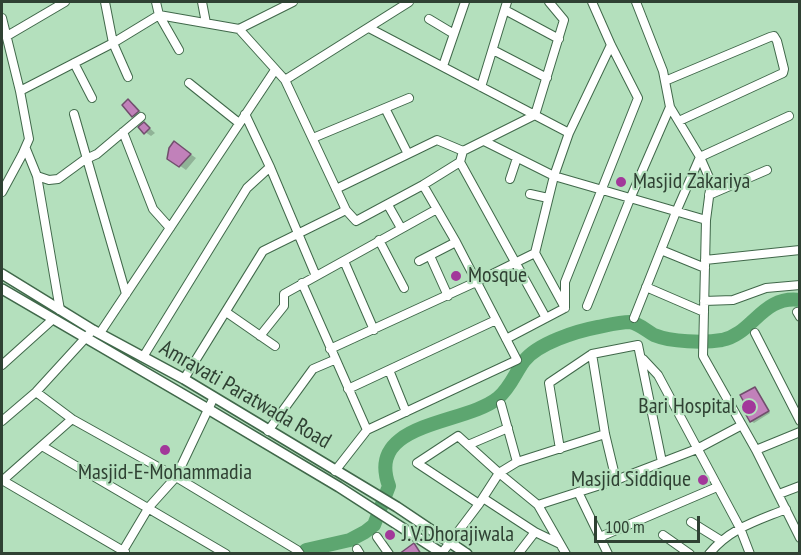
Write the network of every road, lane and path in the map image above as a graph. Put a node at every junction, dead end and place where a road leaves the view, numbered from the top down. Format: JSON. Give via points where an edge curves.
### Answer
{"nodes":[{"id":1,"x":65,"y":2,"type":"edge"},
{"id":2,"x":105,"y":2,"type":"edge"},
{"id":3,"x":156,"y":2,"type":"edge"},
{"id":4,"x":202,"y":2,"type":"edge"},
{"id":5,"x":293,"y":2,"type":"edge"},
{"id":6,"x":409,"y":2,"type":"edge"},
{"id":7,"x":465,"y":2,"type":"edge"},
{"id":8,"x":507,"y":2,"type":"edge"},
{"id":9,"x":549,"y":2,"type":"edge"},
{"id":10,"x":592,"y":2,"type":"edge"},
{"id":11,"x":636,"y":2,"type":"edge"},
{"id":12,"x":505,"y":10,"type":"junction"},
{"id":13,"x":159,"y":15,"type":"junction"},
{"id":14,"x":2,"y":18,"type":"edge"},
{"id":15,"x":429,"y":19,"type":"dead end"},
{"id":16,"x":207,"y":23,"type":"junction"},
{"id":17,"x":369,"y":28,"type":"junction"},
{"id":18,"x":239,"y":29,"type":"junction"},
{"id":19,"x":454,"y":34,"type":"junction"},
{"id":20,"x":7,"y":36,"type":"junction"},
{"id":21,"x":559,"y":39,"type":"junction"},
{"id":22,"x":112,"y":43,"type":"junction"},
{"id":23,"x":611,"y":45,"type":"junction"},
{"id":24,"x":179,"y":50,"type":"dead end"},
{"id":25,"x":493,"y":50,"type":"junction"},
{"id":26,"x":74,"y":63,"type":"junction"},
{"id":27,"x":443,"y":66,"type":"junction"},
{"id":28,"x":275,"y":70,"type":"junction"},
{"id":29,"x":128,"y":78,"type":"dead end"},
{"id":30,"x":547,"y":78,"type":"junction"},
{"id":31,"x":285,"y":80,"type":"junction"},
{"id":32,"x":665,"y":81,"type":"junction"},
{"id":33,"x":189,"y":83,"type":"dead end"},
{"id":34,"x":481,"y":87,"type":"junction"},
{"id":35,"x":20,"y":91,"type":"junction"},
{"id":36,"x":92,"y":98,"type":"dead end"},
{"id":37,"x":409,"y":98,"type":"dead end"},
{"id":38,"x":670,"y":107,"type":"junction"},
{"id":39,"x":385,"y":108,"type":"junction"},
{"id":40,"x":74,"y":114,"type":"dead end"},
{"id":41,"x":245,"y":114,"type":"junction"},
{"id":42,"x":535,"y":115,"type":"junction"},
{"id":43,"x":789,"y":116,"type":"dead end"},
{"id":44,"x":141,"y":117,"type":"dead end"},
{"id":45,"x":679,"y":122,"type":"junction"},
{"id":46,"x":239,"y":123,"type":"junction"},
{"id":47,"x":123,"y":132,"type":"junction"},
{"id":48,"x":569,"y":133,"type":"junction"},
{"id":49,"x":313,"y":138,"type":"junction"},
{"id":50,"x":484,"y":141,"type":"junction"},
{"id":51,"x":26,"y":149,"type":"junction"},
{"id":52,"x":463,"y":152,"type":"junction"},
{"id":53,"x":408,"y":154,"type":"junction"},
{"id":54,"x":700,"y":157,"type":"junction"},
{"id":55,"x":86,"y":158,"type":"junction"},
{"id":56,"x":517,"y":158,"type":"junction"},
{"id":57,"x":460,"y":162,"type":"junction"},
{"id":58,"x":270,"y":167,"type":"junction"},
{"id":59,"x":767,"y":170,"type":"dead end"},
{"id":60,"x":37,"y":176,"type":"junction"},
{"id":61,"x":554,"y":176,"type":"junction"},
{"id":62,"x":510,"y":179,"type":"dead end"},
{"id":63,"x":423,"y":185,"type":"junction"},
{"id":64,"x":336,"y":189,"type":"junction"},
{"id":65,"x":601,"y":190,"type":"junction"},
{"id":66,"x":2,"y":192,"type":"edge"},
{"id":67,"x":530,"y":194,"type":"dead end"},
{"id":68,"x":709,"y":195,"type":"junction"},
{"id":69,"x":548,"y":198,"type":"junction"},
{"id":70,"x":630,"y":199,"type":"junction"},
{"id":71,"x":388,"y":205,"type":"junction"},
{"id":72,"x":437,"y":209,"type":"junction"},
{"id":73,"x":346,"y":210,"type":"junction"},
{"id":74,"x":676,"y":212,"type":"junction"},
{"id":75,"x":706,"y":220,"type":"junction"},
{"id":76,"x":170,"y":228,"type":"junction"},
{"id":77,"x":401,"y":228,"type":"junction"},
{"id":78,"x":299,"y":234,"type":"junction"},
{"id":79,"x":379,"y":240,"type":"junction"},
{"id":80,"x":456,"y":242,"type":"junction"},
{"id":81,"x":800,"y":249,"type":"edge"},
{"id":82,"x":661,"y":250,"type":"junction"},
{"id":83,"x":535,"y":253,"type":"junction"},
{"id":84,"x":430,"y":256,"type":"junction"},
{"id":85,"x":344,"y":261,"type":"junction"},
{"id":86,"x":419,"y":261,"type":"dead end"},
{"id":87,"x":516,"y":263,"type":"junction"},
{"id":88,"x":705,"y":264,"type":"junction"},
{"id":89,"x":316,"y":276,"type":"junction"},
{"id":90,"x":3,"y":278,"type":"edge"},
{"id":91,"x":476,"y":282,"type":"junction"},
{"id":92,"x":302,"y":283,"type":"junction"},
{"id":93,"x":800,"y":285,"type":"edge"},
{"id":94,"x":646,"y":287,"type":"junction"},
{"id":95,"x":404,"y":288,"type":"dead end"},
{"id":96,"x":2,"y":289,"type":"edge"},
{"id":97,"x":126,"y":294,"type":"junction"},
{"id":98,"x":448,"y":296,"type":"junction"},
{"id":99,"x":704,"y":301,"type":"junction"},
{"id":100,"x":587,"y":306,"type":"dead end"},
{"id":101,"x":565,"y":308,"type":"junction"},
{"id":102,"x":60,"y":310,"type":"junction"},
{"id":103,"x":226,"y":312,"type":"junction"},
{"id":104,"x":704,"y":312,"type":"junction"},
{"id":105,"x":546,"y":318,"type":"junction"},
{"id":106,"x":634,"y":318,"type":"dead end"},
{"id":107,"x":52,"y":320,"type":"junction"},
{"id":108,"x":496,"y":320,"type":"junction"},
{"id":109,"x":374,"y":330,"type":"junction"},
{"id":110,"x":97,"y":332,"type":"junction"},
{"id":111,"x":755,"y":333,"type":"dead end"},
{"id":112,"x":260,"y":336,"type":"junction"},
{"id":113,"x":85,"y":339,"type":"junction"},
{"id":114,"x":506,"y":339,"type":"junction"},
{"id":115,"x":275,"y":346,"type":"dead end"},
{"id":116,"x":330,"y":349,"type":"junction"},
{"id":117,"x":592,"y":354,"type":"junction"},
{"id":118,"x":143,"y":357,"type":"junction"},
{"id":119,"x":642,"y":358,"type":"junction"},
{"id":120,"x":334,"y":360,"type":"junction"},
{"id":121,"x":2,"y":365,"type":"edge"},
{"id":122,"x":389,"y":370,"type":"junction"},
{"id":123,"x":184,"y":380,"type":"junction"},
{"id":124,"x":348,"y":389,"type":"junction"},
{"id":125,"x":36,"y":392,"type":"junction"},
{"id":126,"x":214,"y":397,"type":"junction"},
{"id":127,"x":501,"y":404,"type":"dead end"},
{"id":128,"x":208,"y":409,"type":"junction"},
{"id":129,"x":406,"y":412,"type":"junction"},
{"id":130,"x":72,"y":419,"type":"junction"},
{"id":131,"x":2,"y":421,"type":"edge"},
{"id":132,"x":800,"y":421,"type":"edge"},
{"id":133,"x":742,"y":425,"type":"junction"},
{"id":134,"x":508,"y":428,"type":"junction"},
{"id":135,"x":367,"y":430,"type":"junction"},
{"id":136,"x":268,"y":431,"type":"junction"},
{"id":137,"x":800,"y":432,"type":"edge"},
{"id":138,"x":605,"y":434,"type":"junction"},
{"id":139,"x":468,"y":444,"type":"junction"},
{"id":140,"x":42,"y":446,"type":"junction"},
{"id":141,"x":560,"y":449,"type":"junction"},
{"id":142,"x":697,"y":449,"type":"junction"},
{"id":143,"x":756,"y":450,"type":"junction"},
{"id":144,"x":517,"y":462,"type":"junction"},
{"id":145,"x":662,"y":462,"type":"junction"},
{"id":146,"x":335,"y":471,"type":"junction"},
{"id":147,"x":498,"y":473,"type":"junction"},
{"id":148,"x":176,"y":477,"type":"junction"},
{"id":149,"x":616,"y":480,"type":"junction"},
{"id":150,"x":2,"y":481,"type":"edge"},
{"id":151,"x":800,"y":486,"type":"edge"},
{"id":152,"x":717,"y":487,"type":"junction"},
{"id":153,"x":578,"y":492,"type":"junction"},
{"id":154,"x":779,"y":494,"type":"junction"},
{"id":155,"x":481,"y":501,"type":"junction"},
{"id":156,"x":538,"y":505,"type":"junction"},
{"id":157,"x":149,"y":507,"type":"junction"},
{"id":158,"x":786,"y":509,"type":"junction"},
{"id":159,"x":691,"y":522,"type":"dead end"},
{"id":160,"x":740,"y":528,"type":"junction"},
{"id":161,"x":535,"y":531,"type":"junction"},
{"id":162,"x":663,"y":535,"type":"dead end"},
{"id":163,"x":377,"y":537,"type":"dead end"},
{"id":164,"x":600,"y":537,"type":"junction"},
{"id":165,"x":800,"y":538,"type":"edge"},
{"id":166,"x":720,"y":540,"type":"junction"},
{"id":167,"x":451,"y":542,"type":"junction"},
{"id":168,"x":561,"y":545,"type":"junction"},
{"id":169,"x":296,"y":552,"type":"edge"},
{"id":170,"x":124,"y":553,"type":"edge"},
{"id":171,"x":442,"y":553,"type":"edge"},
{"id":172,"x":226,"y":554,"type":"edge"},
{"id":173,"x":389,"y":554,"type":"edge"},
{"id":174,"x":467,"y":554,"type":"edge"},
{"id":175,"x":518,"y":554,"type":"edge"},
{"id":176,"x":566,"y":554,"type":"edge"},
{"id":177,"x":608,"y":554,"type":"edge"},
{"id":178,"x":690,"y":554,"type":"edge"},
{"id":179,"x":709,"y":554,"type":"edge"},
{"id":180,"x":750,"y":554,"type":"edge"}],
"edges":[{"from":1,"to":20,"type":"street"},
{"from":2,"to":22,"type":"street"},
{"from":3,"to":13,"type":"street"},
{"from":4,"to":16,"type":"street"},
{"from":5,"to":18,"type":"street"},
{"from":6,"to":17,"type":"street"},
{"from":7,"to":19,"type":"street"},
{"from":8,"to":12,"type":"street"},
{"from":9,"to":21,"type":"street","via":[[564,20]]},
{"from":10,"to":23,"type":"street"},
{"from":11,"to":32,"type":"street"},
{"from":12,"to":21,"type":"street"},
{"from":12,"to":25,"type":"street"},
{"from":13,"to":16,"type":"street"},
{"from":13,"to":22,"type":"street"},
{"from":13,"to":24,"type":"street"},
{"from":14,"to":20,"type":"street"},
{"from":15,"to":19,"type":"street"},
{"from":16,"to":18,"type":"street"},
{"from":17,"to":27,"type":"street"},
{"from":17,"to":31,"type":"street"},
{"from":18,"to":28,"type":"street"},
{"from":19,"to":27,"type":"street"},
{"from":20,"to":35,"type":"street"},
{"from":21,"to":30,"type":"street"},
{"from":22,"to":26,"type":"street"},
{"from":22,"to":29,"type":"street"},
{"from":23,"to":48,"type":"street"},
{"from":23,"to":65,"type":"street","via":[[638,98]]},
{"from":25,"to":30,"type":"street"},
{"from":25,"to":34,"type":"street"},
{"from":26,"to":35,"type":"street"},
{"from":26,"to":36,"type":"street"},
{"from":27,"to":34,"type":"street"},
{"from":28,"to":31,"type":"street"},
{"from":28,"to":41,"type":"street"},
{"from":30,"to":42,"type":"street"},
{"from":31,"to":49,"type":"street"},
{"from":32,"to":38,"type":"street"},
{"from":32,"to":45,"type":"street","via":[[770,37],[777,41],[783,73]]},
{"from":33,"to":46,"type":"street"},
{"from":34,"to":42,"type":"street"},
{"from":35,"to":51,"type":"street","via":[[28,139]]},
{"from":37,"to":39,"type":"street"},
{"from":38,"to":45,"type":"street"},
{"from":38,"to":70,"type":"street"},
{"from":39,"to":49,"type":"street"},
{"from":39,"to":53,"type":"street"},
{"from":40,"to":55,"type":"street"},
{"from":41,"to":46,"type":"street"},
{"from":41,"to":58,"type":"street"},
{"from":42,"to":48,"type":"street"},
{"from":42,"to":50,"type":"street"},
{"from":43,"to":54,"type":"street"},
{"from":44,"to":47,"type":"street"},
{"from":45,"to":54,"type":"street"},
{"from":46,"to":76,"type":"street"},
{"from":47,"to":55,"type":"street","via":[[97,154]]},
{"from":47,"to":76,"type":"street","via":[[153,209]]},
{"from":48,"to":61,"type":"street"},
{"from":49,"to":64,"type":"street"},
{"from":50,"to":52,"type":"street"},
{"from":50,"to":56,"type":"street"},
{"from":51,"to":60,"type":"street"},
{"from":51,"to":66,"type":"street"},
{"from":52,"to":53,"type":"street","via":[[437,140]]},
{"from":52,"to":57,"type":"street"},
{"from":53,"to":64,"type":"street"},
{"from":54,"to":68,"type":"street","via":[[711,182]]},
{"from":54,"to":74,"type":"street"},
{"from":55,"to":60,"type":"street","via":[[54,181]]},
{"from":55,"to":97,"type":"street"},
{"from":56,"to":61,"type":"street"},
{"from":56,"to":62,"type":"street"},
{"from":57,"to":63,"type":"street"},
{"from":57,"to":87,"type":"street"},
{"from":58,"to":78,"type":"street"},
{"from":58,"to":118,"type":"street","via":[[247,189]]},
{"from":59,"to":68,"type":"street"},
{"from":60,"to":102,"type":"street"},
{"from":61,"to":65,"type":"street"},
{"from":61,"to":69,"type":"street"},
{"from":63,"to":71,"type":"street"},
{"from":63,"to":72,"type":"street"},
{"from":64,"to":73,"type":"street"},
{"from":65,"to":70,"type":"street"},
{"from":65,"to":101,"type":"street","via":[[565,282]]},
{"from":67,"to":69,"type":"street"},
{"from":68,"to":75,"type":"street"},
{"from":69,"to":83,"type":"street"},
{"from":70,"to":74,"type":"street"},
{"from":70,"to":100,"type":"street"},
{"from":71,"to":73,"type":"street","via":[[356,221]]},
{"from":71,"to":77,"type":"street"},
{"from":72,"to":77,"type":"street"},
{"from":72,"to":80,"type":"street"},
{"from":73,"to":78,"type":"street"},
{"from":74,"to":75,"type":"street"},
{"from":74,"to":82,"type":"street"},
{"from":75,"to":88,"type":"street"},
{"from":76,"to":97,"type":"street"},
{"from":77,"to":79,"type":"street"},
{"from":78,"to":89,"type":"street"},
{"from":78,"to":103,"type":"street","via":[[263,251]]},
{"from":79,"to":85,"type":"street"},
{"from":79,"to":95,"type":"street"},
{"from":80,"to":84,"type":"street"},
{"from":80,"to":91,"type":"street"},
{"from":81,"to":88,"type":"street","via":[[735,256]]},
{"from":82,"to":88,"type":"street"},
{"from":82,"to":94,"type":"street"},
{"from":83,"to":87,"type":"street"},
{"from":83,"to":101,"type":"street"},
{"from":84,"to":86,"type":"street"},
{"from":84,"to":98,"type":"street"},
{"from":85,"to":89,"type":"street"},
{"from":85,"to":109,"type":"street"},
{"from":87,"to":91,"type":"street"},
{"from":87,"to":105,"type":"street"},
{"from":88,"to":99,"type":"street"},
{"from":89,"to":92,"type":"street"},
{"from":90,"to":102,"type":"main road","name":"Amravati Paratwada Road"},
{"from":91,"to":98,"type":"street"},
{"from":91,"to":108,"type":"street"},
{"from":92,"to":112,"type":"street","via":[[284,294],[284,306]]},
{"from":92,"to":116,"type":"street"},
{"from":93,"to":99,"type":"street","via":[[766,288],[736,300]]},
{"from":94,"to":104,"type":"street"},
{"from":94,"to":106,"type":"street"},
{"from":96,"to":107,"type":"main road","name":"Amravati Paratwada Road"},
{"from":97,"to":110,"type":"street"},
{"from":98,"to":109,"type":"street"},
{"from":99,"to":104,"type":"street"},
{"from":101,"to":105,"type":"street"},
{"from":102,"to":110,"type":"main road","name":"Amravati Paratwada Road"},
{"from":103,"to":112,"type":"street"},
{"from":103,"to":123,"type":"street"},
{"from":104,"to":133,"type":"street","via":[[703,356]]},
{"from":105,"to":114,"type":"street"},
{"from":107,"to":113,"type":"main road","name":"Amravati Paratwada Road"},
{"from":107,"to":121,"type":"street"},
{"from":108,"to":114,"type":"street"},
{"from":108,"to":122,"type":"street"},
{"from":109,"to":116,"type":"street"},
{"from":110,"to":113,"type":"street"},
{"from":110,"to":118,"type":"main road","name":"Amravati Paratwada Road"},
{"from":111,"to":132,"type":"street"},
{"from":112,"to":115,"type":"street"},
{"from":113,"to":125,"type":"street"},
{"from":113,"to":128,"type":"main road","name":"Amravati Paratwada Road"},
{"from":114,"to":129,"type":"street","via":[[517,360]]},
{"from":116,"to":120,"type":"street"},
{"from":117,"to":119,"type":"street","via":[[638,345]]},
{"from":117,"to":138,"type":"street"},
{"from":117,"to":141,"type":"street","via":[[549,383]]},
{"from":118,"to":123,"type":"main road","name":"Amravati Paratwada Road"},
{"from":119,"to":142,"type":"street","via":[[658,375]]},
{"from":119,"to":145,"type":"street"},
{"from":120,"to":124,"type":"street"},
{"from":120,"to":136,"type":"street","via":[[313,369]]},
{"from":122,"to":124,"type":"street"},
{"from":122,"to":129,"type":"street"},
{"from":123,"to":126,"type":"main road","name":"Amravati Paratwada Road"},
{"from":124,"to":135,"type":"street"},
{"from":125,"to":130,"type":"street"},
{"from":125,"to":131,"type":"street"},
{"from":126,"to":128,"type":"street"},
{"from":126,"to":136,"type":"main road","name":"Amravati Paratwada Road"},
{"from":127,"to":134,"type":"street"},
{"from":128,"to":148,"type":"street"},
{"from":128,"to":171,"type":"main road","name":"Amravati Paratwada Road"},
{"from":129,"to":135,"type":"street"},
{"from":130,"to":140,"type":"street"},
{"from":130,"to":148,"type":"street"},
{"from":133,"to":142,"type":"street"},
{"from":133,"to":143,"type":"street"},
{"from":134,"to":139,"type":"street"},
{"from":134,"to":144,"type":"street"},
{"from":135,"to":146,"type":"street"},
{"from":136,"to":146,"type":"main road","name":"Amravati Paratwada Road"},
{"from":137,"to":143,"type":"street"},
{"from":138,"to":141,"type":"street"},
{"from":138,"to":149,"type":"street"},
{"from":139,"to":147,"type":"street"},
{"from":139,"to":155,"type":"street","via":[[458,436],[417,463]]},
{"from":140,"to":150,"type":"street"},
{"from":140,"to":157,"type":"street"},
{"from":141,"to":144,"type":"street"},
{"from":142,"to":145,"type":"street"},
{"from":142,"to":152,"type":"street"},
{"from":143,"to":154,"type":"street"},
{"from":144,"to":147,"type":"street"},
{"from":145,"to":149,"type":"street"},
{"from":146,"to":167,"type":"main road","name":"Amravati Paratwada Road"},
{"from":147,"to":155,"type":"street"},
{"from":147,"to":156,"type":"street"},
{"from":148,"to":157,"type":"street"},
{"from":148,"to":169,"type":"street"},
{"from":149,"to":153,"type":"street"},
{"from":150,"to":170,"type":"street"},
{"from":151,"to":154,"type":"street"},
{"from":152,"to":160,"type":"street"},
{"from":152,"to":164,"type":"street"},
{"from":153,"to":156,"type":"street"},
{"from":153,"to":164,"type":"street"},
{"from":154,"to":158,"type":"street"},
{"from":155,"to":161,"type":"street"},
{"from":155,"to":167,"type":"street"},
{"from":156,"to":168,"type":"street"},
{"from":157,"to":170,"type":"street"},
{"from":157,"to":172,"type":"street"},
{"from":158,"to":160,"type":"street"},
{"from":158,"to":165,"type":"street"},
{"from":159,"to":166,"type":"street"},
{"from":160,"to":166,"type":"street"},
{"from":160,"to":180,"type":"street"},
{"from":161,"to":168,"type":"street"},
{"from":161,"to":175,"type":"street"},
{"from":162,"to":178,"type":"street"},
{"from":163,"to":173,"type":"street"},
{"from":164,"to":177,"type":"street"},
{"from":166,"to":179,"type":"street"},
{"from":167,"to":171,"type":"street"},
{"from":167,"to":174,"type":"main road","name":"Amravati Paratwada Road"},
{"from":168,"to":176,"type":"street"}]}
